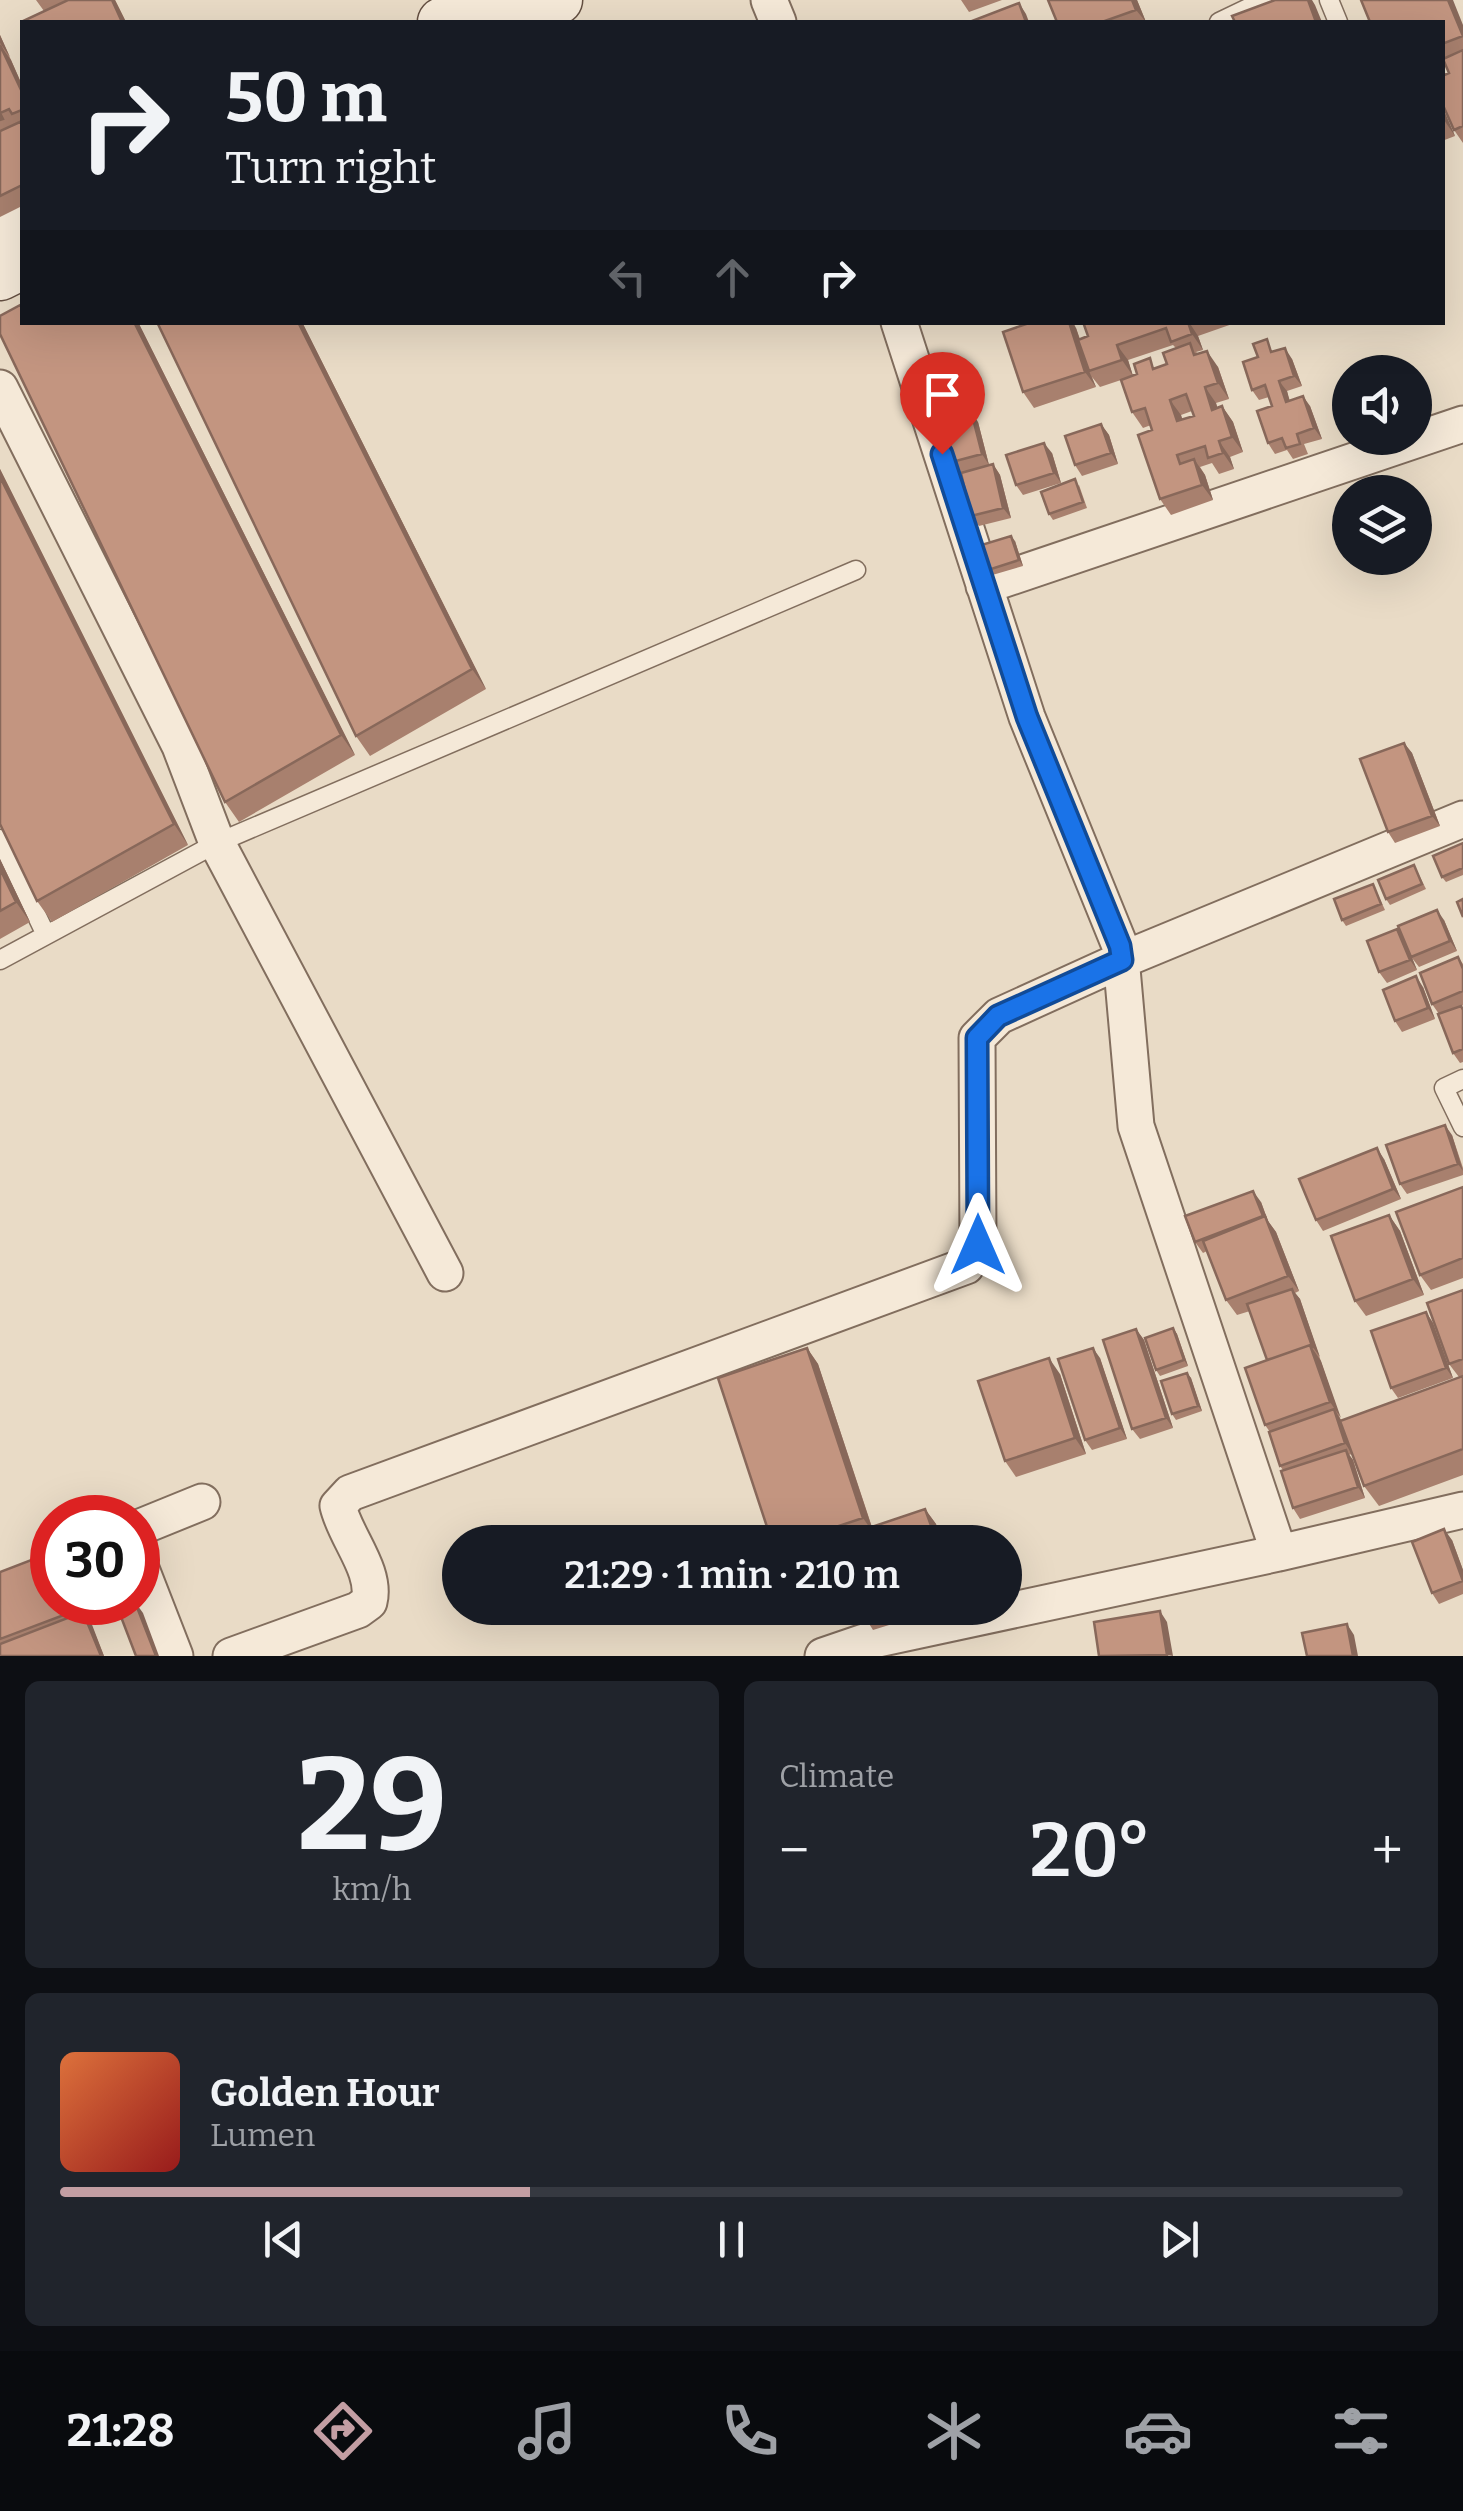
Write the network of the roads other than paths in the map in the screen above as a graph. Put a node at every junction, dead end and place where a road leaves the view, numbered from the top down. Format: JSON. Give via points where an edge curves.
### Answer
{"nodes":[{"id":1,"x":1265,"y":0,"type":"edge"},
{"id":2,"x":519,"y":8,"type":"edge"},
{"id":3,"x":453,"y":20,"type":"edge"},
{"id":4,"x":1223,"y":20,"type":"edge"},
{"id":5,"x":900,"y":325,"type":"edge"},
{"id":6,"x":0,"y":388,"type":"edge"},
{"id":7,"x":1463,"y":424,"type":"edge"},
{"id":8,"x":856,"y":570,"type":"dead end"},
{"id":9,"x":984,"y":586,"type":"junction"},
{"id":10,"x":1463,"y":818,"type":"edge"},
{"id":11,"x":0,"y":839,"type":"edge"},
{"id":12,"x":217,"y":844,"type":"junction"},
{"id":13,"x":46,"y":936,"type":"junction"},
{"id":14,"x":0,"y":960,"type":"edge"},
{"id":15,"x":1122,"y":960,"type":"junction"},
{"id":16,"x":1463,"y":1078,"type":"edge"},
{"id":17,"x":1463,"y":1128,"type":"edge"},
{"id":18,"x":445,"y":1274,"type":"dead end"},
{"id":19,"x":202,"y":1502,"type":"dead end"},
{"id":20,"x":1463,"y":1510,"type":"edge"},
{"id":21,"x":160,"y":1519,"type":"edge"},
{"id":22,"x":1279,"y":1553,"type":"junction"},
{"id":23,"x":160,"y":1617,"type":"edge"},
{"id":24,"x":175,"y":1656,"type":"edge"},
{"id":25,"x":231,"y":1656,"type":"edge"},
{"id":26,"x":822,"y":1656,"type":"edge"}],
"edges":[{"from":1,"to":4,"type":"lane"},
{"from":2,"to":3,"type":"street"},
{"from":5,"to":9,"type":"street"},
{"from":6,"to":12,"type":"street","via":[[180,746]]},
{"from":7,"to":9,"type":"street"},
{"from":8,"to":12,"type":"lane"},
{"from":9,"to":15,"type":"street","via":[[1027,717]]},
{"from":10,"to":15,"type":"street"},
{"from":11,"to":13,"type":"lane"},
{"from":12,"to":13,"type":"lane"},
{"from":12,"to":18,"type":"street"},
{"from":13,"to":14,"type":"lane"},
{"from":15,"to":22,"type":"street","via":[[1136,1126]]},
{"from":15,"to":25,"type":"street","via":[[998,1016],[977,1038],[978,1245],[966,1266],[350,1493],[338,1506],[373,1587],[369,1602]]},
{"from":16,"to":17,"type":"lane","via":[[1444,1088]]},
{"from":19,"to":21,"type":"street"},
{"from":20,"to":22,"type":"street"},
{"from":22,"to":26,"type":"street"},
{"from":23,"to":24,"type":"street"}]}
